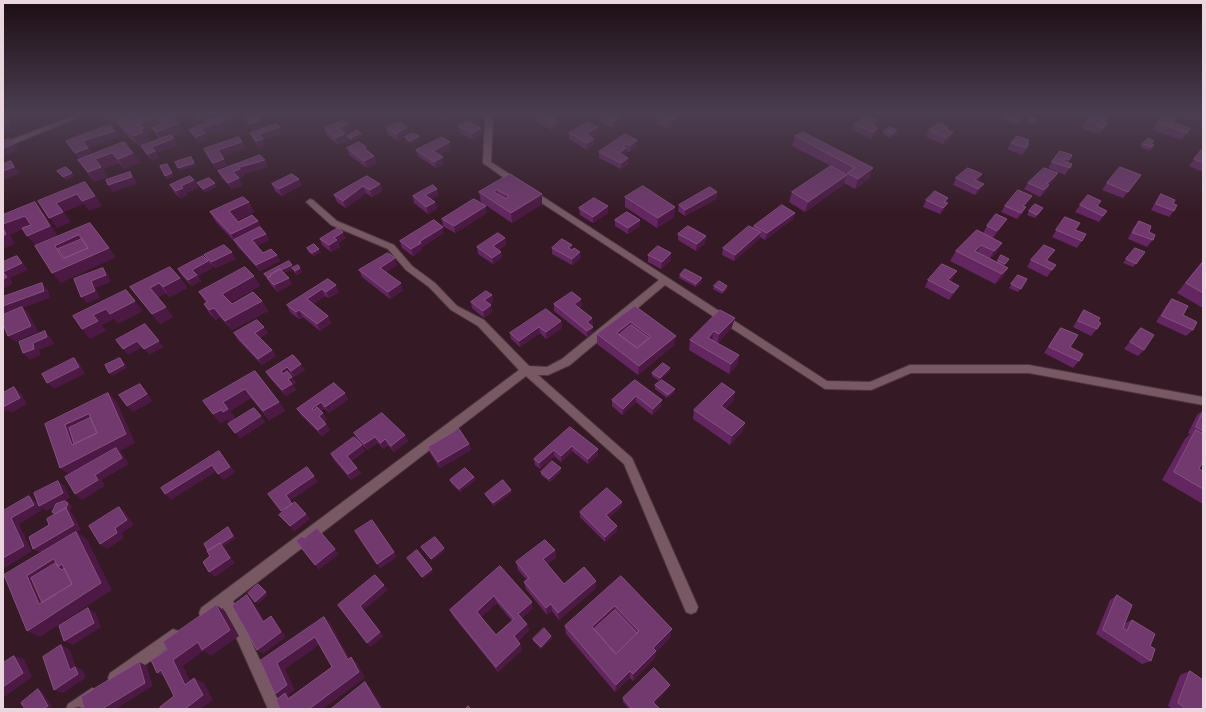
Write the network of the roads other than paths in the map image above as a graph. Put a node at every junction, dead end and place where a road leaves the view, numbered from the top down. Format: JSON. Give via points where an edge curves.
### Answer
{"nodes":[{"id":1,"x":488,"y":148,"type":"edge"},
{"id":2,"x":310,"y":202,"type":"dead end"},
{"id":3,"x":665,"y":280,"type":"junction"},
{"id":4,"x":526,"y":370,"type":"junction"},
{"id":5,"x":1203,"y":401,"type":"edge"},
{"id":6,"x":225,"y":599,"type":"junction"},
{"id":7,"x":691,"y":607,"type":"dead end"},
{"id":8,"x":195,"y":621,"type":"edge"},
{"id":9,"x":183,"y":630,"type":"edge"},
{"id":10,"x":73,"y":709,"type":"edge"},
{"id":11,"x":275,"y":709,"type":"edge"}],
"edges":[{"from":1,"to":3,"type":"street","via":[[487,163]]},
{"from":2,"to":4,"type":"street","via":[[334,223],[391,247],[409,268],[432,285],[454,308],[481,323]]},
{"from":3,"to":4,"type":"street","via":[[566,362],[548,371]]},
{"from":3,"to":5,"type":"street","via":[[825,385],[871,386],[910,369],[1029,369]]},
{"from":4,"to":6,"type":"street"},
{"from":4,"to":7,"type":"street","via":[[628,461]]},
{"from":6,"to":8,"type":"street"},
{"from":6,"to":11,"type":"street"},
{"from":9,"to":10,"type":"street"}]}
